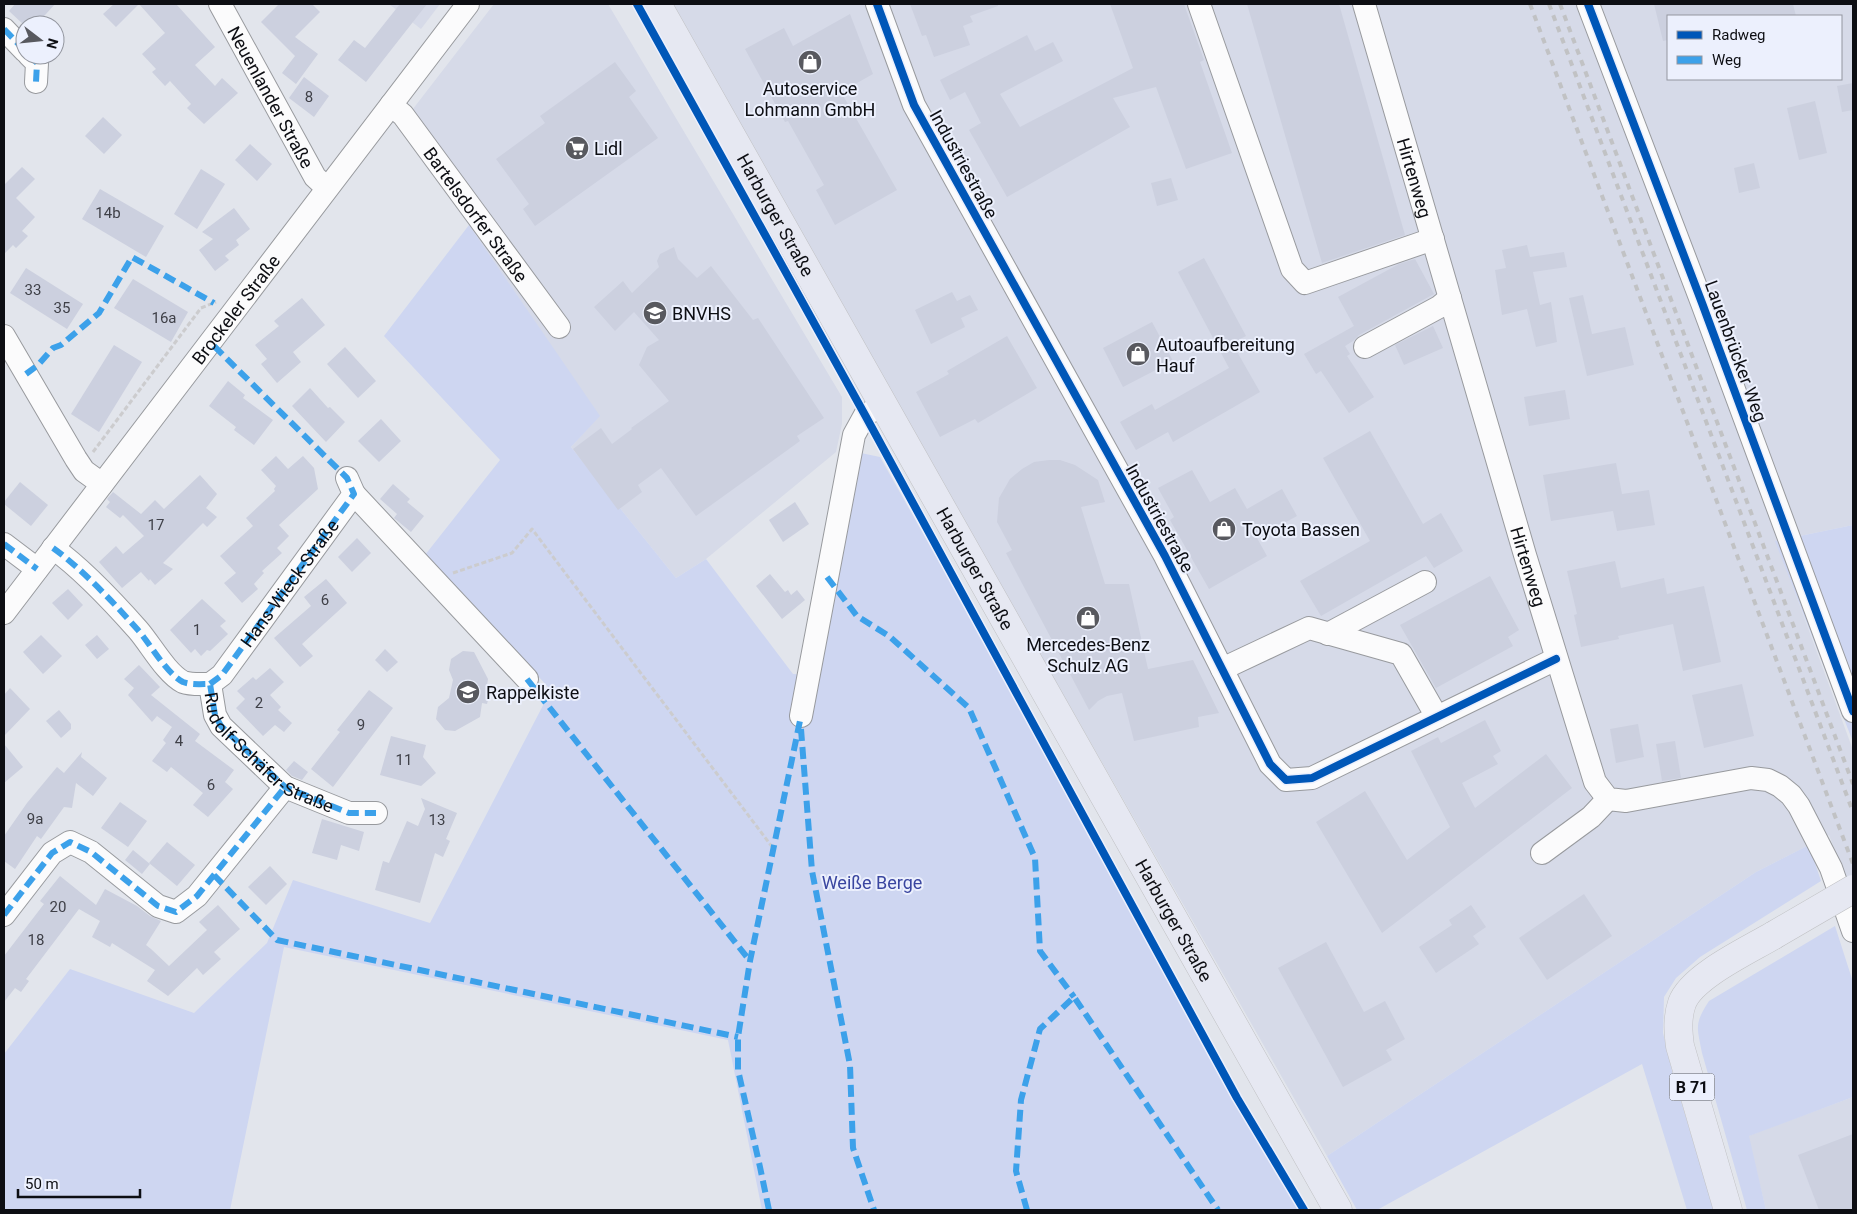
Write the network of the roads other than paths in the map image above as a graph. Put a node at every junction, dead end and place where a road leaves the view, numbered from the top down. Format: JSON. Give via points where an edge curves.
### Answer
{"nodes":[{"id":1,"x":220,"y":4,"type":"edge"},
{"id":2,"x":468,"y":4,"type":"edge"},
{"id":3,"x":657,"y":4,"type":"edge"},
{"id":4,"x":877,"y":4,"type":"edge"},
{"id":5,"x":1199,"y":4,"type":"edge"},
{"id":6,"x":1364,"y":4,"type":"edge"},
{"id":7,"x":1588,"y":4,"type":"edge"},
{"id":8,"x":4,"y":29,"type":"edge"},
{"id":9,"x":15,"y":41,"type":"edge"},
{"id":10,"x":37,"y":65,"type":"edge"},
{"id":11,"x":36,"y":82,"type":"dead end"},
{"id":12,"x":390,"y":105,"type":"junction"},
{"id":13,"x":327,"y":188,"type":"junction"},
{"id":14,"x":1433,"y":239,"type":"junction"},
{"id":15,"x":1450,"y":298,"type":"junction"},
{"id":16,"x":559,"y":326,"type":"dead end"},
{"id":17,"x":4,"y":336,"type":"edge"},
{"id":18,"x":1365,"y":347,"type":"dead end"},
{"id":19,"x":883,"y":405,"type":"junction"},
{"id":20,"x":102,"y":484,"type":"junction"},
{"id":21,"x":4,"y":544,"type":"edge"},
{"id":22,"x":53,"y":548,"type":"junction"},
{"id":23,"x":37,"y":569,"type":"junction"},
{"id":24,"x":1425,"y":582,"type":"dead end"},
{"id":25,"x":4,"y":613,"type":"edge"},
{"id":26,"x":1328,"y":634,"type":"junction"},
{"id":27,"x":1556,"y":658,"type":"junction"},
{"id":28,"x":1222,"y":669,"type":"junction"},
{"id":29,"x":527,"y":679,"type":"dead end"},
{"id":30,"x":210,"y":684,"type":"junction"},
{"id":31,"x":1853,"y":710,"type":"edge"},
{"id":32,"x":801,"y":716,"type":"dead end"},
{"id":33,"x":1437,"y":717,"type":"junction"},
{"id":34,"x":285,"y":787,"type":"junction"},
{"id":35,"x":1608,"y":799,"type":"junction"},
{"id":36,"x":376,"y":813,"type":"dead end"},
{"id":37,"x":1542,"y":853,"type":"dead end"},
{"id":38,"x":1853,"y":889,"type":"edge"},
{"id":39,"x":4,"y":915,"type":"edge"},
{"id":40,"x":1853,"y":931,"type":"edge"},
{"id":41,"x":1338,"y":1210,"type":"edge"},
{"id":42,"x":1728,"y":1210,"type":"edge"}],
"edges":[{"from":1,"to":13,"type":"street","name":"Neuenlander Straße","via":[[315,177]]},
{"from":2,"to":12,"type":"street","name":"Brockeler Straße"},
{"from":3,"to":19,"type":"main road","name":"Harburger Straße"},
{"from":4,"to":28,"type":"street","name":"Industriestraße","via":[[914,105],[1165,556]]},
{"from":5,"to":14,"type":"street","via":[[1292,269],[1305,283]]},
{"from":6,"to":14,"type":"street","name":"Hirtenweg"},
{"from":7,"to":31,"type":"street","name":"Lauenbrücker Weg"},
{"from":8,"to":9,"type":"street"},
{"from":10,"to":11,"type":"street"},
{"from":12,"to":13,"type":"street","name":"Brockeler Straße"},
{"from":12,"to":16,"type":"street","name":"Bartelsdorfer Straße","via":[[403,115]]},
{"from":13,"to":20,"type":"street","name":"Brockeler Straße"},
{"from":14,"to":15,"type":"street","name":"Hirtenweg"},
{"from":15,"to":18,"type":"street"},
{"from":15,"to":27,"type":"street","name":"Hirtenweg"},
{"from":17,"to":20,"type":"street","via":[[76,459],[84,471]]},
{"from":19,"to":32,"type":"street","via":[[865,415],[854,435]]},
{"from":19,"to":41,"type":"main road","name":"Harburger Straße"},
{"from":20,"to":22,"type":"street","name":"Brockeler Straße"},
{"from":21,"to":23,"type":"street"},
{"from":22,"to":23,"type":"street","name":"Brockeler Straße"},
{"from":22,"to":30,"type":"street","name":"Rudolf-Schäfer-Straße","via":[[138,630],[174,676],[184,682]]},
{"from":23,"to":25,"type":"street","name":"Brockeler Straße"},
{"from":24,"to":26,"type":"street"},
{"from":26,"to":28,"type":"street","via":[[1309,628]]},
{"from":26,"to":33,"type":"street","via":[[1401,654]]},
{"from":27,"to":33,"type":"street","name":"Industriestraße"},
{"from":27,"to":35,"type":"street","name":"Hirtenweg","via":[[1595,782]]},
{"from":28,"to":33,"type":"street","name":"Industriestraße","via":[[1270,764],[1286,780],[1312,778]]},
{"from":29,"to":30,"type":"street","name":"Hans-Wieck-Straße","via":[[351,486],[222,675]]},
{"from":30,"to":34,"type":"street","name":"Rudolf-Schäfer-Straße","via":[[215,716],[221,726]]},
{"from":34,"to":36,"type":"street","name":"Rudolf-Schäfer-Straße","via":[[349,813]]},
{"from":34,"to":39,"type":"street","via":[[197,896],[176,912],[158,906],[91,852],[70,842],[52,853]]},
{"from":35,"to":37,"type":"street","via":[[1591,817]]},
{"from":35,"to":40,"type":"street","via":[[1626,801],[1751,778],[1768,780],[1780,786],[1799,806],[1831,868]]},
{"from":38,"to":42,"type":"main road","number":"B 71","bridge":true,"via":[[1710,972],[1682,1002],[1677,1024],[1680,1046]]}]}
